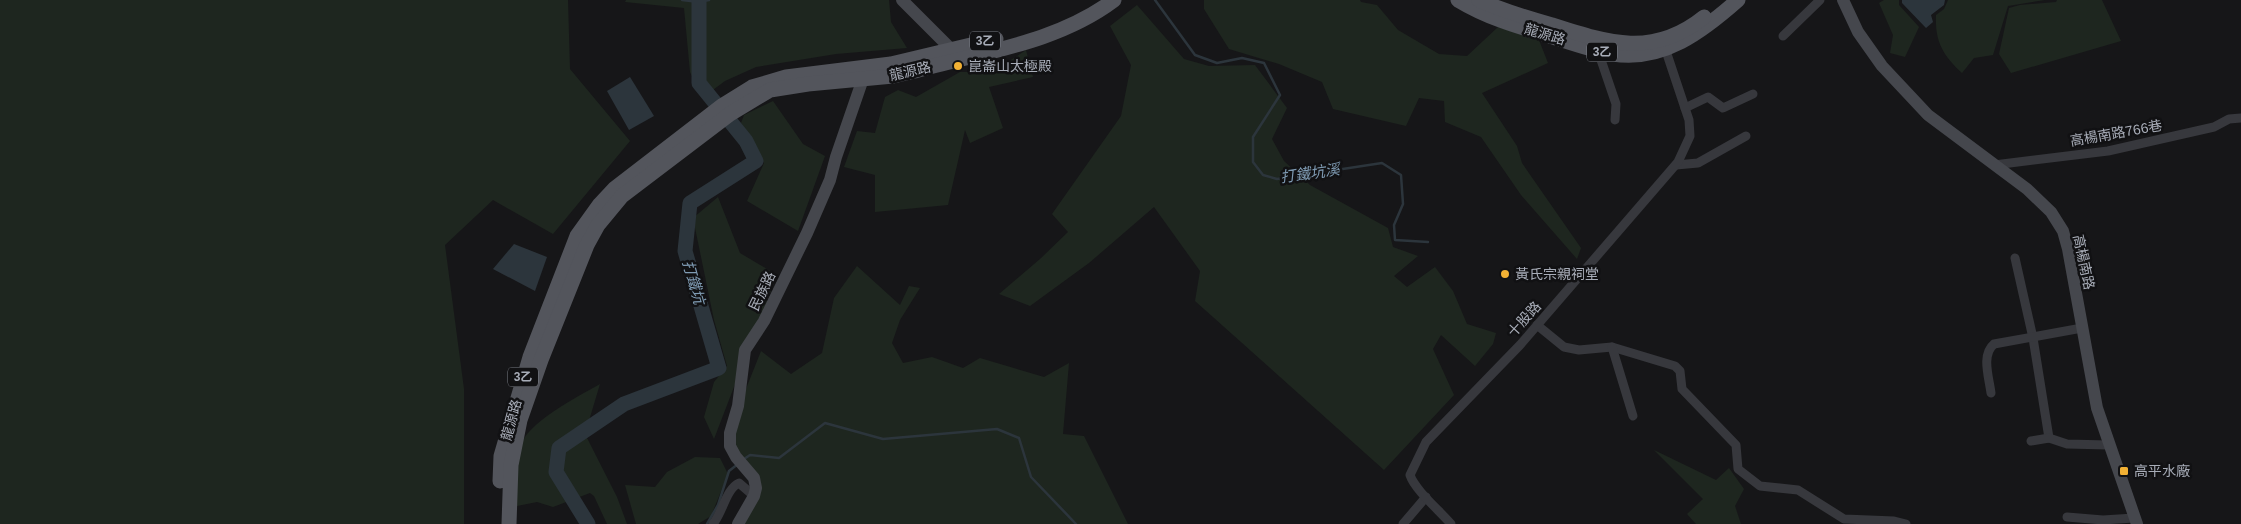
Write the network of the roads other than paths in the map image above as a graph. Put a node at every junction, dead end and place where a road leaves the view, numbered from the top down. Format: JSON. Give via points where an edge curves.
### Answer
{"nodes":[{"id":1,"x":902,"y":0,"type":"edge"},
{"id":2,"x":1097,"y":0,"type":"edge"},
{"id":3,"x":1114,"y":0,"type":"edge"},
{"id":4,"x":1458,"y":0,"type":"edge"},
{"id":5,"x":1479,"y":0,"type":"edge"},
{"id":6,"x":1724,"y":0,"type":"edge"},
{"id":7,"x":1738,"y":0,"type":"edge"},
{"id":8,"x":1820,"y":0,"type":"edge"},
{"id":9,"x":1843,"y":0,"type":"edge"},
{"id":10,"x":1784,"y":36,"type":"dead end"},
{"id":11,"x":1663,"y":45,"type":"junction"},
{"id":12,"x":1598,"y":51,"type":"junction"},
{"id":13,"x":956,"y":53,"type":"junction"},
{"id":14,"x":866,"y":73,"type":"junction"},
{"id":15,"x":1753,"y":94,"type":"dead end"},
{"id":16,"x":1685,"y":108,"type":"junction"},
{"id":17,"x":2241,"y":118,"type":"edge"},
{"id":18,"x":1615,"y":120,"type":"dead end"},
{"id":19,"x":1746,"y":136,"type":"dead end"},
{"id":20,"x":1676,"y":165,"type":"junction"},
{"id":21,"x":1994,"y":165,"type":"junction"},
{"id":22,"x":582,"y":240,"type":"junction"},
{"id":23,"x":2015,"y":258,"type":"dead end"},
{"id":24,"x":1537,"y":326,"type":"junction"},
{"id":25,"x":2082,"y":328,"type":"junction"},
{"id":26,"x":2033,"y":338,"type":"junction"},
{"id":27,"x":1612,"y":347,"type":"junction"},
{"id":28,"x":1991,"y":393,"type":"dead end"},
{"id":29,"x":1633,"y":416,"type":"dead end"},
{"id":30,"x":2049,"y":438,"type":"junction"},
{"id":31,"x":2031,"y":440,"type":"dead end"},
{"id":32,"x":2108,"y":445,"type":"junction"},
{"id":33,"x":754,"y":496,"type":"junction"},
{"id":34,"x":1426,"y":497,"type":"junction"},
{"id":35,"x":2067,"y":516,"type":"dead end"},
{"id":36,"x":2135,"y":521,"type":"edge"},
{"id":37,"x":499,"y":524,"type":"edge"},
{"id":38,"x":508,"y":524,"type":"edge"},
{"id":39,"x":713,"y":524,"type":"edge"},
{"id":40,"x":738,"y":524,"type":"edge"},
{"id":41,"x":1403,"y":524,"type":"edge"},
{"id":42,"x":1451,"y":524,"type":"edge"},
{"id":43,"x":1906,"y":524,"type":"edge"}],
"edges":[{"from":1,"to":13,"type":"street"},
{"from":2,"to":13,"type":"main road","number":"3乙","via":[[1053,23]]},
{"from":3,"to":13,"type":"main road","name":"龍源路","number":"3乙","via":[[1080,22],[1057,32]]},
{"from":4,"to":12,"type":"main road","name":"龍源路","number":"3乙","via":[[1491,17]]},
{"from":5,"to":11,"type":"main road","number":"3乙","via":[[1600,40]]},
{"from":6,"to":11,"type":"main road","number":"3乙"},
{"from":7,"to":11,"type":"main road","name":"龍源路","number":"3乙","via":[[1692,37]]},
{"from":8,"to":10,"type":"street"},
{"from":9,"to":21,"type":"street","name":"高楊南路","via":[[1858,32],[1882,66],[1928,115]]},
{"from":11,"to":12,"type":"main road","name":"龍源路","number":"3乙","via":[[1632,55]]},
{"from":11,"to":16,"type":"street","name":"十股路"},
{"from":12,"to":18,"type":"street","via":[[1616,104]]},
{"from":13,"to":14,"type":"main road","name":"龍源路","number":"3乙","via":[[908,72]]},
{"from":14,"to":22,"type":"main road","name":"龍源路","number":"3乙","via":[[770,90],[721,114],[622,196]]},
{"from":14,"to":33,"type":"street","name":"民族路","via":[[830,180],[807,233],[764,321],[744,350],[730,446],[754,478]]},
{"from":15,"to":16,"type":"street","via":[[1723,108],[1708,97]]},
{"from":16,"to":20,"type":"street","name":"十股路","via":[[1690,136]]},
{"from":17,"to":21,"type":"street","name":"高楊南路766巷","via":[[2214,128],[2108,151]]},
{"from":19,"to":20,"type":"street","via":[[1698,163]]},
{"from":20,"to":24,"type":"street","name":"十股路"},
{"from":21,"to":25,"type":"street","name":"高楊南路","via":[[2051,212],[2063,231]]},
{"from":22,"to":37,"type":"main road","name":"龍源路","number":"3乙","via":[[530,357],[511,418],[501,456]]},
{"from":22,"to":38,"type":"main road","name":"龍源路","number":"3乙","via":[[520,420],[511,466]]},
{"from":23,"to":26,"type":"street"},
{"from":24,"to":27,"type":"street","via":[[1564,347],[1578,350]]},
{"from":24,"to":34,"type":"street","name":"十股路","via":[[1426,442],[1410,475],[1413,485]]},
{"from":25,"to":26,"type":"street"},
{"from":25,"to":32,"type":"street","name":"高楊南路","via":[[2097,408]]},
{"from":26,"to":28,"type":"street","via":[[1994,344],[1989,349]]},
{"from":26,"to":30,"type":"street"},
{"from":27,"to":29,"type":"street"},
{"from":27,"to":43,"type":"street","via":[[1675,366],[1680,371],[1682,389],[1736,445],[1738,469],[1760,486],[1798,490],[1844,519]]},
{"from":30,"to":31,"type":"street"},
{"from":30,"to":32,"type":"street","via":[[2067,444]]},
{"from":32,"to":36,"type":"street","name":"高楊南路"},
{"from":33,"to":39,"type":"street","via":[[739,483],[733,486]]},
{"from":33,"to":40,"type":"street"},
{"from":34,"to":41,"type":"street"},
{"from":34,"to":42,"type":"street","name":"十股路"},
{"from":35,"to":36,"type":"street"}]}
